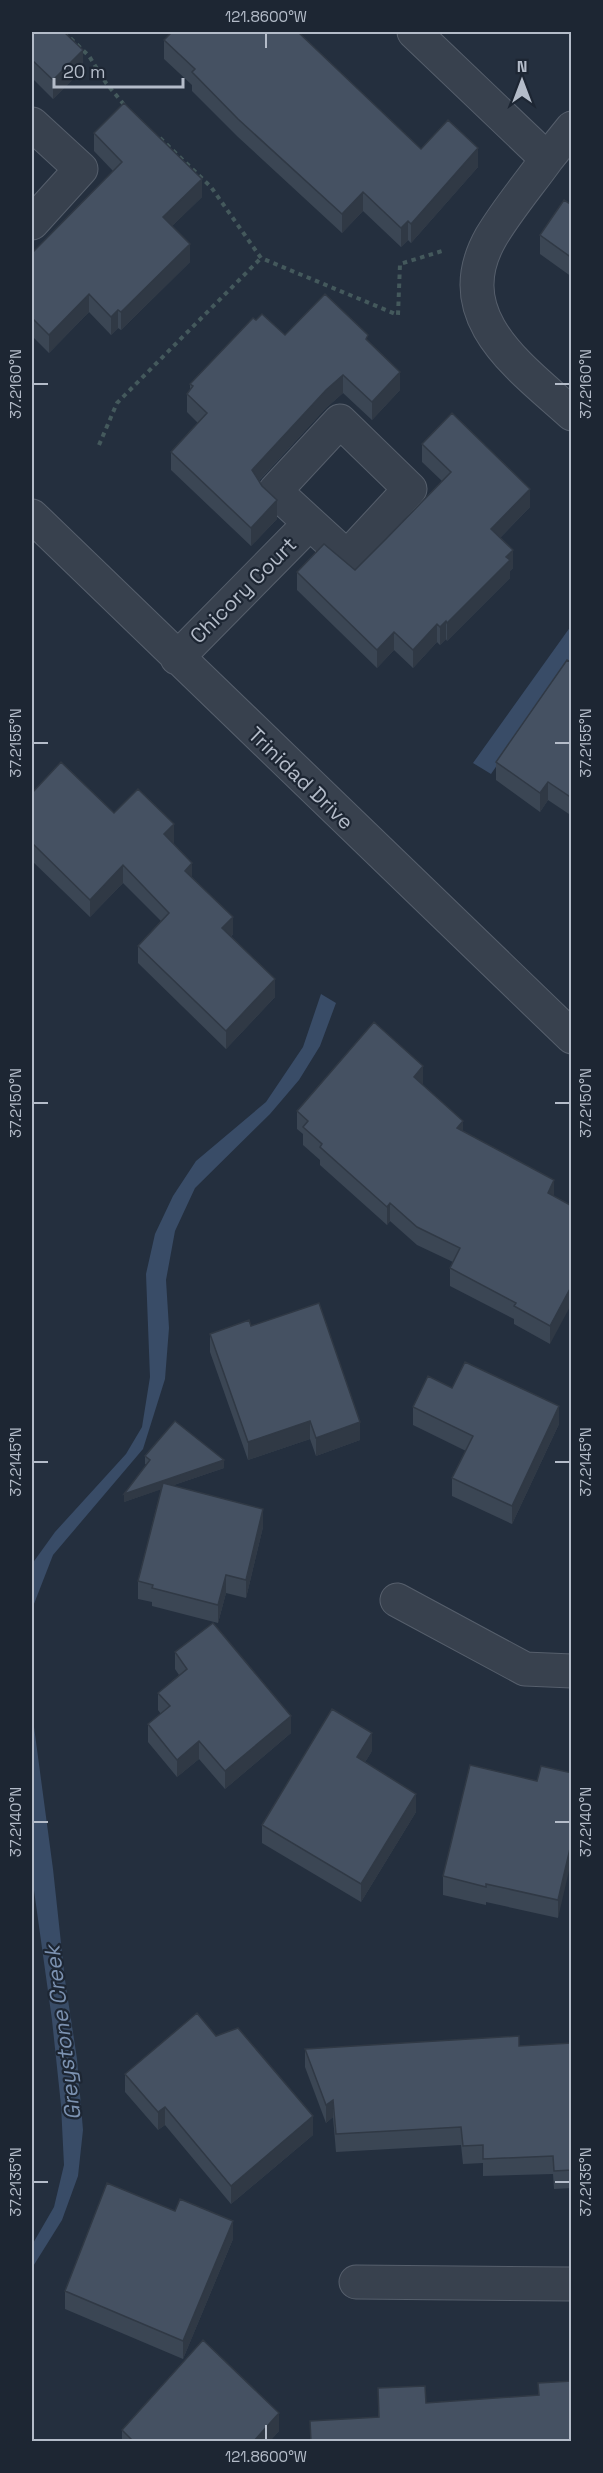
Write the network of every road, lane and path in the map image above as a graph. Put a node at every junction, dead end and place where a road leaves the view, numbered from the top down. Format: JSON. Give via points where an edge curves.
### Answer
{"nodes":[{"id":1,"x":64,"y":32,"type":"edge"},
{"id":2,"x":414,"y":32,"type":"edge"},
{"id":3,"x":130,"y":111,"type":"edge"},
{"id":4,"x":32,"y":124,"type":"edge"},
{"id":5,"x":572,"y":128,"type":"edge"},
{"id":6,"x":153,"y":131,"type":"edge"},
{"id":7,"x":547,"y":159,"type":"junction"},
{"id":8,"x":32,"y":223,"type":"edge"},
{"id":9,"x":490,"y":238,"type":"junction"},
{"id":10,"x":261,"y":258,"type":"junction"},
{"id":11,"x":572,"y":414,"type":"edge"},
{"id":12,"x":99,"y":446,"type":"dead end"},
{"id":13,"x":32,"y":516,"type":"edge"},
{"id":14,"x":310,"y":523,"type":"dead end"},
{"id":15,"x":177,"y":658,"type":"junction"},
{"id":16,"x":572,"y":1037,"type":"edge"},
{"id":17,"x":397,"y":1600,"type":"dead end"},
{"id":18,"x":572,"y":1671,"type":"edge"},
{"id":19,"x":356,"y":2282,"type":"dead end"},
{"id":20,"x":572,"y":2284,"type":"edge"}],
"edges":[{"from":1,"to":3,"type":"path","via":[[90,56]]},
{"from":2,"to":7,"type":"street"},
{"from":4,"to":8,"type":"street","via":[[81,169]]},
{"from":5,"to":7,"type":"street"},
{"from":6,"to":10,"type":"path","via":[[211,187]]},
{"from":7,"to":9,"type":"street"},
{"from":9,"to":10,"type":"path","via":[[399,264],[398,315]]},
{"from":9,"to":11,"type":"street","via":[[479,267],[476,301],[488,329],[509,357]]},
{"from":10,"to":12,"type":"path","via":[[117,403]]},
{"from":13,"to":15,"type":"street","name":"Trinidad Drive"},
{"from":14,"to":15,"type":"street","name":"Chicory Court"},
{"from":15,"to":16,"type":"street","name":"Trinidad Drive"},
{"from":17,"to":18,"type":"street","via":[[525,1669]]},
{"from":19,"to":20,"type":"street"}]}
